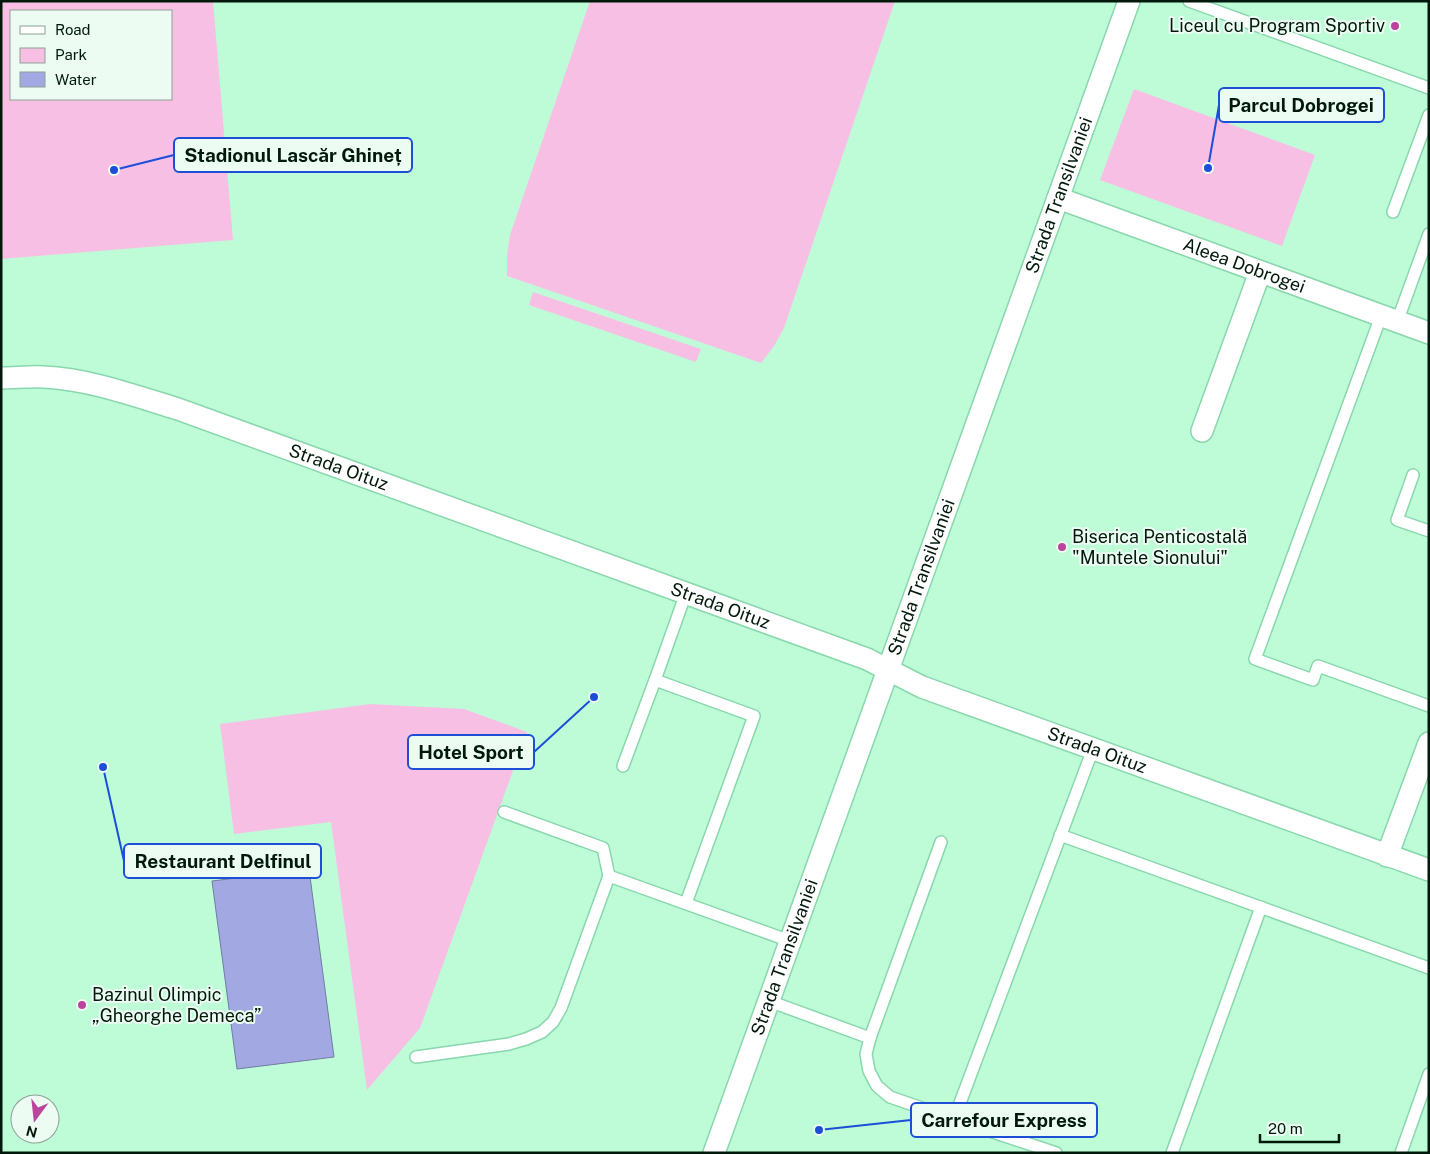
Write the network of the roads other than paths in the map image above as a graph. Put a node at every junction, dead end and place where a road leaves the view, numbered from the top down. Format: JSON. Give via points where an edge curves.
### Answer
{"nodes":[{"id":1,"x":1129,"y":1,"type":"edge"},
{"id":2,"x":1189,"y":1,"type":"edge"},
{"id":3,"x":1429,"y":88,"type":"edge"},
{"id":4,"x":1429,"y":115,"type":"edge"},
{"id":5,"x":1058,"y":198,"type":"junction"},
{"id":6,"x":1393,"y":212,"type":"dead end"},
{"id":7,"x":1429,"y":234,"type":"edge"},
{"id":8,"x":1260,"y":272,"type":"junction"},
{"id":9,"x":1389,"y":319,"type":"junction"},
{"id":10,"x":1429,"y":333,"type":"edge"},
{"id":11,"x":1,"y":378,"type":"edge"},
{"id":12,"x":1202,"y":431,"type":"dead end"},
{"id":13,"x":1413,"y":475,"type":"dead end"},
{"id":14,"x":1429,"y":531,"type":"edge"},
{"id":15,"x":686,"y":593,"type":"junction"},
{"id":16,"x":888,"y":670,"type":"junction"},
{"id":17,"x":654,"y":680,"type":"junction"},
{"id":18,"x":1429,"y":706,"type":"edge"},
{"id":19,"x":1429,"y":743,"type":"edge"},
{"id":20,"x":1093,"y":749,"type":"junction"},
{"id":21,"x":623,"y":766,"type":"dead end"},
{"id":22,"x":504,"y":812,"type":"dead end"},
{"id":23,"x":1060,"y":835,"type":"junction"},
{"id":24,"x":941,"y":842,"type":"dead end"},
{"id":25,"x":1387,"y":856,"type":"junction"},
{"id":26,"x":1429,"y":870,"type":"edge"},
{"id":27,"x":609,"y":876,"type":"junction"},
{"id":28,"x":686,"y":903,"type":"junction"},
{"id":29,"x":1261,"y":907,"type":"junction"},
{"id":30,"x":790,"y":941,"type":"junction"},
{"id":31,"x":1429,"y":968,"type":"edge"},
{"id":32,"x":769,"y":1001,"type":"junction"},
{"id":33,"x":870,"y":1038,"type":"junction"},
{"id":34,"x":416,"y":1057,"type":"dead end"},
{"id":35,"x":1429,"y":1074,"type":"edge"},
{"id":36,"x":954,"y":1119,"type":"junction"},
{"id":37,"x":714,"y":1153,"type":"edge"},
{"id":38,"x":1056,"y":1153,"type":"edge"},
{"id":39,"x":1172,"y":1153,"type":"edge"},
{"id":40,"x":1401,"y":1153,"type":"edge"}],
"edges":[{"from":1,"to":5,"type":"street","name":"Strada Transilvaniei"},
{"from":2,"to":3,"type":"lane"},
{"from":4,"to":6,"type":"lane"},
{"from":5,"to":8,"type":"street","name":"Aleea Dobrogei"},
{"from":5,"to":16,"type":"street","name":"Strada Transilvaniei"},
{"from":7,"to":9,"type":"lane"},
{"from":8,"to":9,"type":"street","name":"Aleea Dobrogei"},
{"from":8,"to":12,"type":"street"},
{"from":9,"to":10,"type":"street","name":"Aleea Dobrogei"},
{"from":9,"to":18,"type":"lane","via":[[1255,659],[1313,680],[1318,666]]},
{"from":11,"to":15,"type":"street","name":"Strada Oituz","via":[[44,377],[134,395]]},
{"from":13,"to":14,"type":"lane","via":[[1397,520]]},
{"from":15,"to":16,"type":"street","name":"Strada Oituz","via":[[867,659]]},
{"from":15,"to":17,"type":"lane"},
{"from":16,"to":20,"type":"street","name":"Strada Oituz","via":[[922,687]]},
{"from":16,"to":30,"type":"street","name":"Strada Transilvaniei"},
{"from":17,"to":21,"type":"lane"},
{"from":17,"to":28,"type":"lane","via":[[754,716]]},
{"from":19,"to":25,"type":"street"},
{"from":20,"to":23,"type":"lane"},
{"from":20,"to":25,"type":"street","name":"Strada Oituz"},
{"from":22,"to":27,"type":"lane","via":[[602,848]]},
{"from":23,"to":29,"type":"lane"},
{"from":23,"to":36,"type":"lane"},
{"from":24,"to":33,"type":"lane"},
{"from":25,"to":26,"type":"street","name":"Strada Oituz"},
{"from":27,"to":28,"type":"lane"},
{"from":27,"to":34,"type":"lane","via":[[562,1008],[553,1022],[542,1032],[509,1044]]},
{"from":28,"to":30,"type":"lane"},
{"from":29,"to":31,"type":"lane"},
{"from":29,"to":39,"type":"lane"},
{"from":30,"to":32,"type":"street","name":"Strada Transilvaniei"},
{"from":32,"to":33,"type":"lane"},
{"from":32,"to":37,"type":"street","name":"Strada Transilvaniei"},
{"from":33,"to":36,"type":"lane","via":[[866,1054],[869,1071],[877,1086],[890,1097]]},
{"from":35,"to":40,"type":"lane"},
{"from":36,"to":38,"type":"lane"}]}
